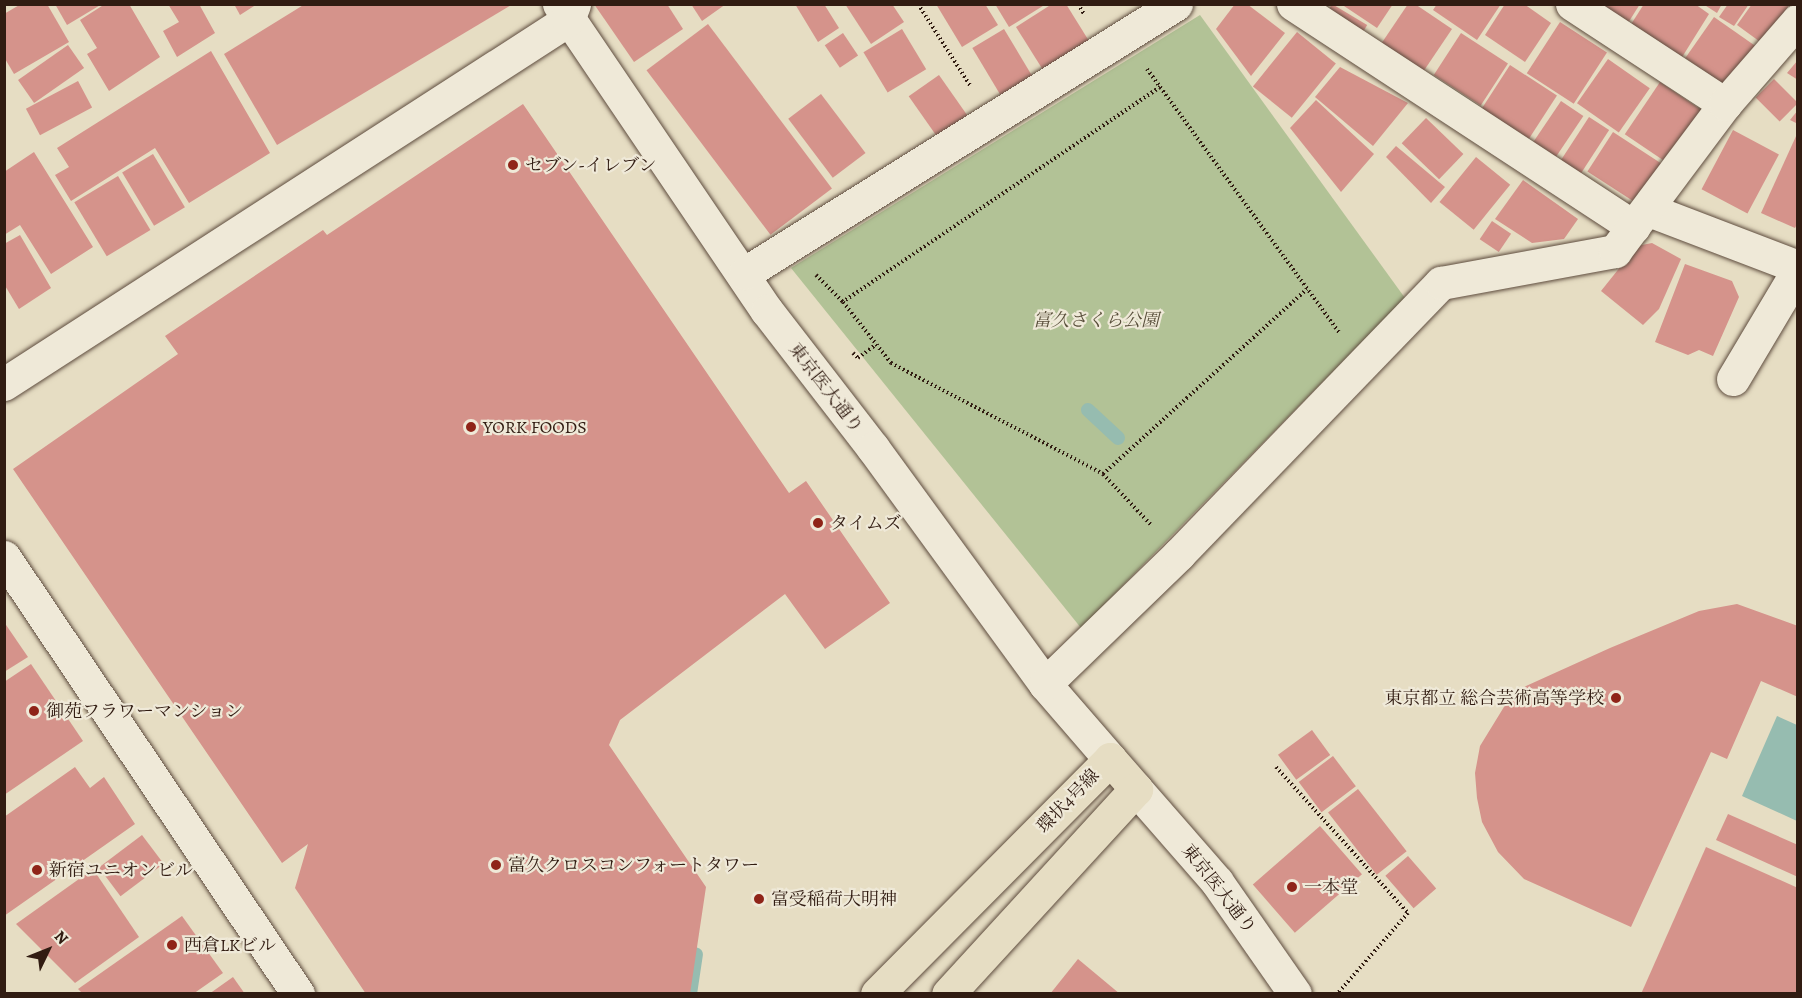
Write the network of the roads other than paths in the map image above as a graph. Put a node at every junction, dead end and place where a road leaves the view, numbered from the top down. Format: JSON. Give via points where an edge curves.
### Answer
{"nodes":[{"id":1,"x":1176,"y":4,"type":"edge"},
{"id":2,"x":1293,"y":4,"type":"edge"},
{"id":3,"x":1572,"y":4,"type":"edge"},
{"id":4,"x":567,"y":10,"type":"edge"},
{"id":5,"x":1797,"y":20,"type":"edge"},
{"id":6,"x":1725,"y":104,"type":"junction"},
{"id":7,"x":1641,"y":219,"type":"junction"},
{"id":8,"x":1797,"y":268,"type":"edge"},
{"id":9,"x":745,"y":273,"type":"junction"},
{"id":10,"x":1733,"y":379,"type":"dead end"},
{"id":11,"x":4,"y":384,"type":"edge"},
{"id":12,"x":4,"y":557,"type":"edge"},
{"id":13,"x":1045,"y":684,"type":"junction"},
{"id":14,"x":1110,"y":759,"type":"junction"},
{"id":15,"x":1136,"y":789,"type":"junction"},
{"id":16,"x":298,"y":993,"type":"edge"},
{"id":17,"x":877,"y":993,"type":"edge"},
{"id":18,"x":948,"y":993,"type":"edge"},
{"id":19,"x":1295,"y":993,"type":"edge"}],
"edges":[{"from":1,"to":9,"type":"street"},
{"from":2,"to":7,"type":"street"},
{"from":3,"to":6,"type":"street"},
{"from":4,"to":9,"type":"street","name":"東京医大通り"},
{"from":4,"to":11,"type":"street"},
{"from":5,"to":6,"type":"street"},
{"from":6,"to":7,"type":"street"},
{"from":7,"to":8,"type":"street"},
{"from":7,"to":13,"type":"street","via":[[1615,251],[1441,283],[1179,554]]},
{"from":8,"to":10,"type":"street"},
{"from":9,"to":13,"type":"street","name":"東京医大通り","via":[[767,311],[873,448]]},
{"from":12,"to":16,"type":"street"},
{"from":13,"to":14,"type":"street","name":"東京医大通り"},
{"from":14,"to":15,"type":"main road","name":"環状4号線"},
{"from":14,"to":17,"type":"main road","name":"環状4号線"},
{"from":15,"to":18,"type":"main road"},
{"from":15,"to":19,"type":"street","name":"東京医大通り","via":[[1217,882]]}]}
